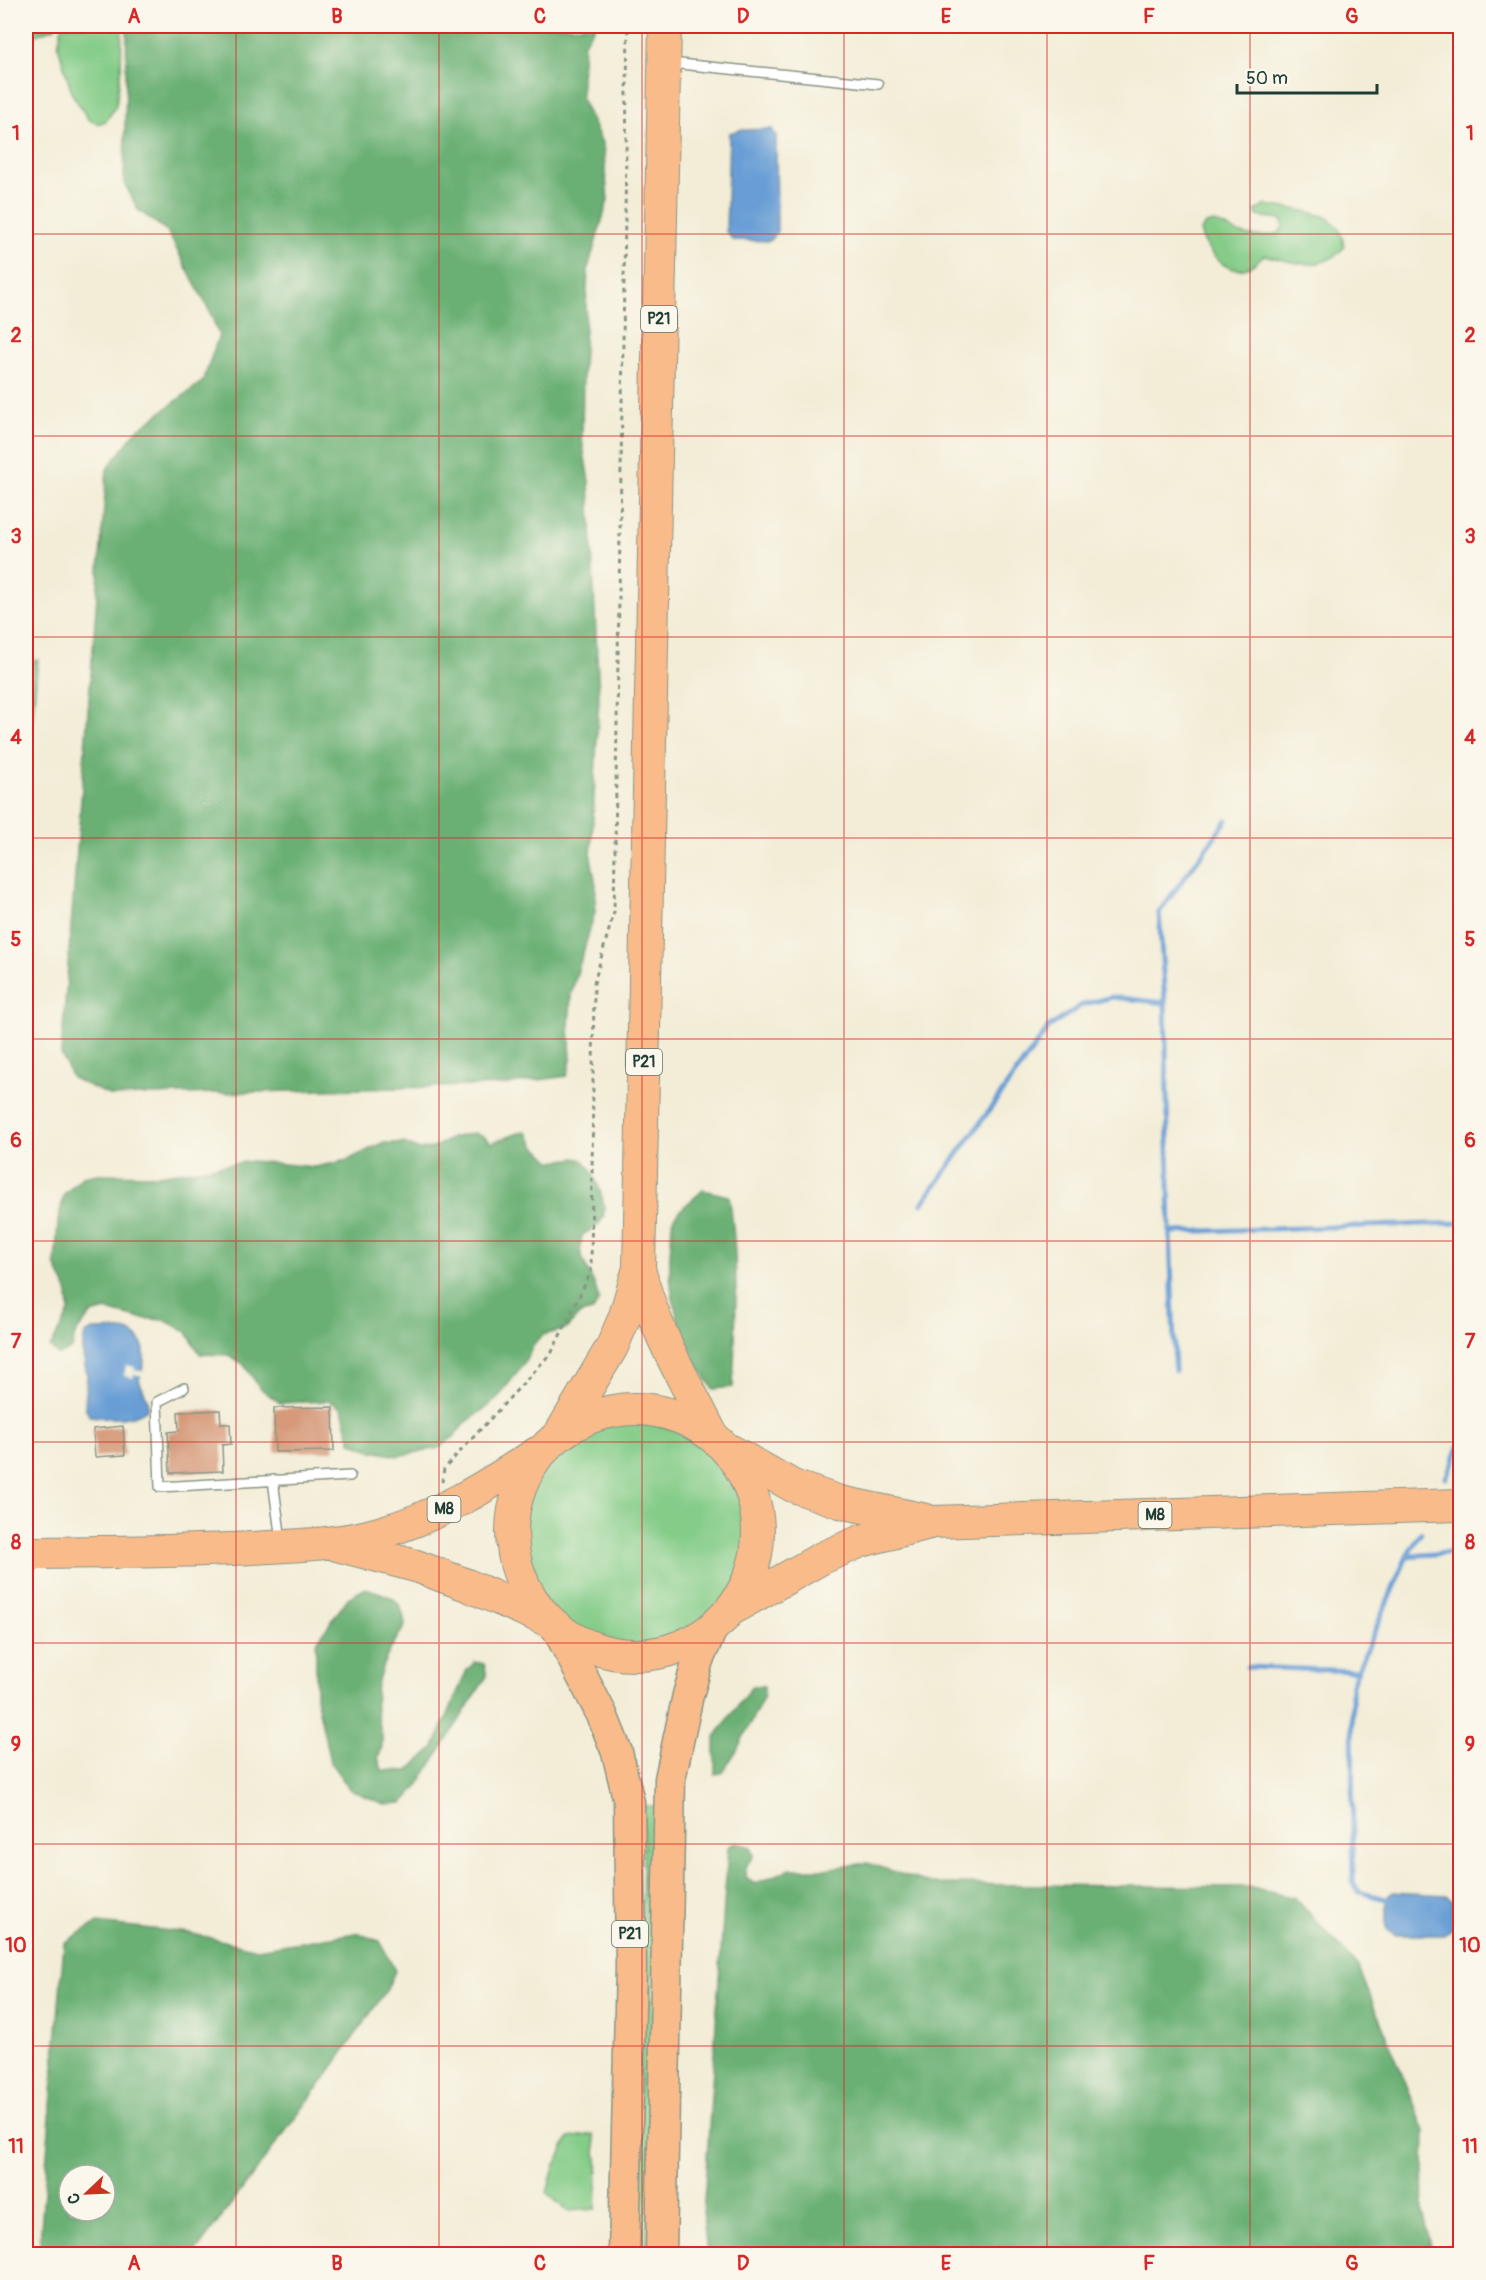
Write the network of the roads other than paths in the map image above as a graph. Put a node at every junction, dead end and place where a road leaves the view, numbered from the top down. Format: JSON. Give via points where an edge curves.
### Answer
{"nodes":[{"id":1,"x":665,"y":26,"type":"edge"},
{"id":2,"x":664,"y":63,"type":"junction"},
{"id":3,"x":878,"y":84,"type":"dead end"},
{"id":4,"x":639,"y":1268,"type":"junction"},
{"id":5,"x":184,"y":1388,"type":"dead end"},
{"id":6,"x":552,"y":1440,"type":"junction"},
{"id":7,"x":719,"y":1442,"type":"junction"},
{"id":8,"x":350,"y":1476,"type":"dead end"},
{"id":9,"x":273,"y":1480,"type":"junction"},
{"id":10,"x":1461,"y":1505,"type":"edge"},
{"id":11,"x":933,"y":1522,"type":"junction"},
{"id":12,"x":331,"y":1544,"type":"junction"},
{"id":13,"x":282,"y":1546,"type":"junction"},
{"id":14,"x":26,"y":1553,"type":"edge"},
{"id":15,"x":723,"y":1619,"type":"junction"},
{"id":16,"x":552,"y":1624,"type":"junction"},
{"id":17,"x":624,"y":2254,"type":"edge"},
{"id":18,"x":661,"y":2254,"type":"edge"}],
"edges":[{"from":1,"to":2,"type":"highway","number":"Р21"},
{"from":2,"to":3,"type":"lane"},
{"from":2,"to":4,"type":"highway","number":"Р21"},
{"from":4,"to":6,"type":"highway","number":"Р21","via":[[626,1316],[612,1347]]},
{"from":4,"to":7,"type":"highway","number":"Р21","via":[[645,1296],[658,1326]]},
{"from":5,"to":9,"type":"lane","via":[[157,1402],[160,1486]]},
{"from":6,"to":7,"type":"highway","number":"М8","via":[[588,1417],[639,1408],[690,1421]]},
{"from":6,"to":12,"type":"highway","number":"М8","via":[[442,1510],[379,1533]]},
{"from":6,"to":16,"type":"highway","number":"М8","via":[[528,1471],[517,1494],[511,1537],[520,1577],[529,1596]]},
{"from":7,"to":11,"type":"highway","number":"М8","via":[[761,1469],[840,1503]]},
{"from":7,"to":15,"type":"highway","number":"М8","via":[[743,1471],[759,1521],[751,1577]]},
{"from":8,"to":9,"type":"lane"},
{"from":9,"to":13,"type":"lane"},
{"from":10,"to":11,"type":"highway","number":"М8"},
{"from":11,"to":15,"type":"highway","number":"М8","via":[[851,1545],[822,1558]]},
{"from":12,"to":13,"type":"highway","number":"М8"},
{"from":12,"to":16,"type":"highway","number":"М8","via":[[416,1566]]},
{"from":13,"to":14,"type":"highway","number":"М8"},
{"from":15,"to":16,"type":"highway","number":"М8","via":[[692,1642],[645,1656],[611,1654],[571,1638]]},
{"from":15,"to":18,"type":"main road","number":"Р21","via":[[698,1660],[670,1779]]},
{"from":16,"to":17,"type":"main road","number":"Р21","via":[[606,1724],[629,1802],[631,1967]]}]}
